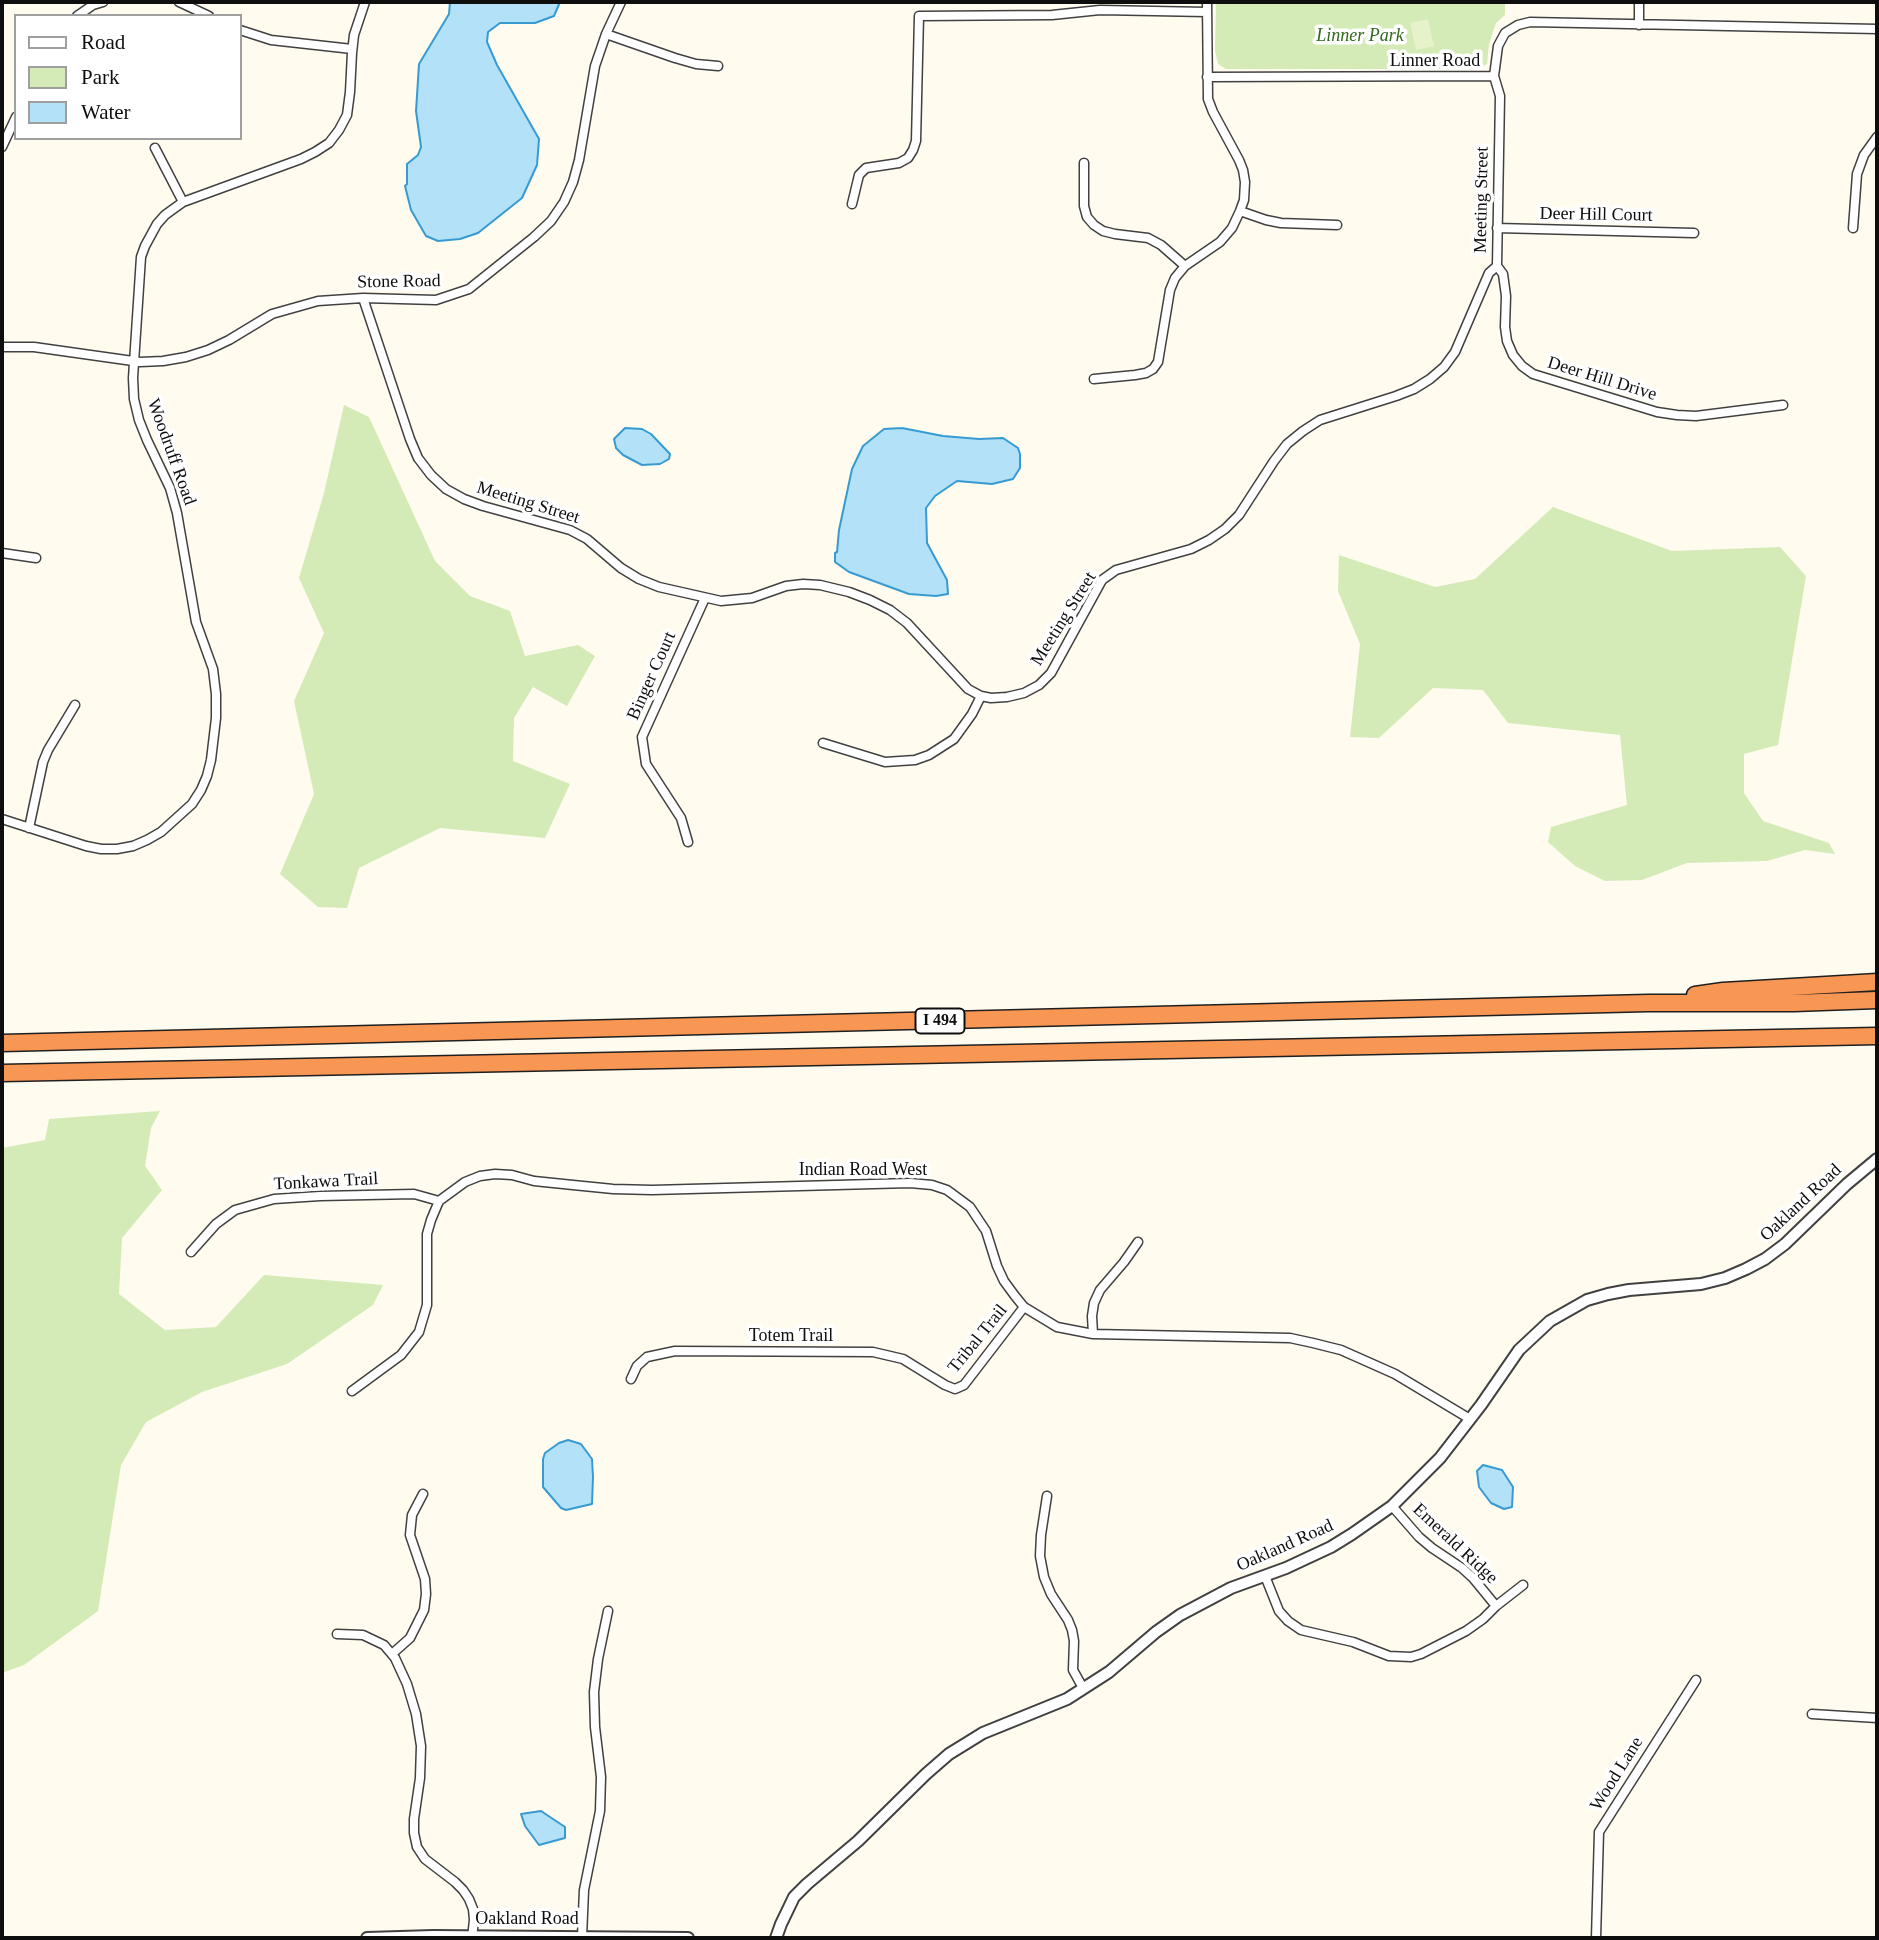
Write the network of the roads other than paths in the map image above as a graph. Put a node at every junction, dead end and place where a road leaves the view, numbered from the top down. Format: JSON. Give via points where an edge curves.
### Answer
{"nodes":[{"id":1,"x":103,"y":2,"type":"edge"},
{"id":2,"x":179,"y":2,"type":"edge"},
{"id":3,"x":365,"y":2,"type":"edge"},
{"id":4,"x":621,"y":2,"type":"edge"},
{"id":5,"x":1207,"y":2,"type":"edge"},
{"id":6,"x":1639,"y":2,"type":"edge"},
{"id":7,"x":1207,"y":12,"type":"junction"},
{"id":8,"x":80,"y":14,"type":"edge"},
{"id":9,"x":205,"y":14,"type":"edge"},
{"id":10,"x":1639,"y":25,"type":"junction"},
{"id":11,"x":1877,"y":29,"type":"edge"},
{"id":12,"x":242,"y":31,"type":"edge"},
{"id":13,"x":606,"y":34,"type":"junction"},
{"id":14,"x":352,"y":49,"type":"junction"},
{"id":15,"x":718,"y":66,"type":"dead end"},
{"id":16,"x":1494,"y":76,"type":"junction"},
{"id":17,"x":1207,"y":77,"type":"junction"},
{"id":18,"x":14,"y":121,"type":"edge"},
{"id":19,"x":1877,"y":137,"type":"edge"},
{"id":20,"x":2,"y":147,"type":"edge"},
{"id":21,"x":155,"y":148,"type":"dead end"},
{"id":22,"x":1084,"y":163,"type":"dead end"},
{"id":23,"x":183,"y":202,"type":"junction"},
{"id":24,"x":852,"y":204,"type":"dead end"},
{"id":25,"x":1240,"y":211,"type":"junction"},
{"id":26,"x":1337,"y":225,"type":"dead end"},
{"id":27,"x":1497,"y":228,"type":"junction"},
{"id":28,"x":1853,"y":228,"type":"dead end"},
{"id":29,"x":1694,"y":233,"type":"dead end"},
{"id":30,"x":1185,"y":266,"type":"junction"},
{"id":31,"x":1497,"y":266,"type":"junction"},
{"id":32,"x":363,"y":298,"type":"junction"},
{"id":33,"x":2,"y":347,"type":"edge"},
{"id":34,"x":134,"y":361,"type":"junction"},
{"id":35,"x":1094,"y":379,"type":"dead end"},
{"id":36,"x":1783,"y":405,"type":"dead end"},
{"id":37,"x":2,"y":553,"type":"edge"},
{"id":38,"x":36,"y":558,"type":"dead end"},
{"id":39,"x":705,"y":598,"type":"junction"},
{"id":40,"x":981,"y":696,"type":"junction"},
{"id":41,"x":75,"y":705,"type":"dead end"},
{"id":42,"x":823,"y":743,"type":"dead end"},
{"id":43,"x":2,"y":819,"type":"edge"},
{"id":44,"x":29,"y":828,"type":"junction"},
{"id":45,"x":688,"y":842,"type":"dead end"},
{"id":46,"x":1877,"y":982,"type":"edge"},
{"id":47,"x":1877,"y":1000,"type":"edge"},
{"id":48,"x":1648,"y":1003,"type":"junction"},
{"id":49,"x":1877,"y":1036,"type":"edge"},
{"id":50,"x":1812,"y":1037,"type":"junction"},
{"id":51,"x":1877,"y":1041,"type":"edge"},
{"id":52,"x":2,"y":1043,"type":"edge"},
{"id":53,"x":2,"y":1073,"type":"edge"},
{"id":54,"x":1877,"y":1160,"type":"edge"},
{"id":55,"x":439,"y":1201,"type":"junction"},
{"id":56,"x":1138,"y":1242,"type":"dead end"},
{"id":57,"x":191,"y":1252,"type":"dead end"},
{"id":58,"x":1024,"y":1307,"type":"junction"},
{"id":59,"x":1093,"y":1334,"type":"junction"},
{"id":60,"x":631,"y":1380,"type":"dead end"},
{"id":61,"x":955,"y":1389,"type":"joint"},
{"id":62,"x":352,"y":1391,"type":"dead end"},
{"id":63,"x":1470,"y":1419,"type":"junction"},
{"id":64,"x":423,"y":1494,"type":"dead end"},
{"id":65,"x":1047,"y":1496,"type":"dead end"},
{"id":66,"x":1392,"y":1506,"type":"junction"},
{"id":67,"x":1265,"y":1576,"type":"junction"},
{"id":68,"x":1523,"y":1585,"type":"dead end"},
{"id":69,"x":1496,"y":1606,"type":"junction"},
{"id":70,"x":608,"y":1611,"type":"dead end"},
{"id":71,"x":337,"y":1634,"type":"dead end"},
{"id":72,"x":392,"y":1654,"type":"junction"},
{"id":73,"x":1696,"y":1680,"type":"dead end"},
{"id":74,"x":1083,"y":1688,"type":"junction"},
{"id":75,"x":1812,"y":1714,"type":"dead end"},
{"id":76,"x":1877,"y":1718,"type":"edge"},
{"id":77,"x":473,"y":1937,"type":"edge"},
{"id":78,"x":582,"y":1937,"type":"edge"},
{"id":79,"x":367,"y":1938,"type":"edge"},
{"id":80,"x":688,"y":1938,"type":"edge"},
{"id":81,"x":776,"y":1938,"type":"edge"},
{"id":82,"x":1596,"y":1938,"type":"edge"}],
"edges":[{"from":1,"to":8,"type":"street"},
{"from":2,"to":9,"type":"street"},
{"from":3,"to":14,"type":"street","name":"Woodruff Road"},
{"from":4,"to":13,"type":"street","name":"Stone Road"},
{"from":5,"to":7,"type":"street"},
{"from":6,"to":10,"type":"street"},
{"from":7,"to":17,"type":"street"},
{"from":7,"to":24,"type":"street","via":[[919,16],[913,150],[899,163],[866,168],[855,184]]},
{"from":10,"to":11,"type":"street","name":"Linner Road"},
{"from":10,"to":16,"type":"street","name":"Linner Road","via":[[1518,25],[1505,33],[1498,46]]},
{"from":12,"to":14,"type":"street","via":[[271,40]]},
{"from":13,"to":15,"type":"street","via":[[675,58]]},
{"from":13,"to":32,"type":"street","name":"Stone Road","via":[[595,66],[573,182],[551,222],[463,292],[436,300]]},
{"from":14,"to":23,"type":"street","name":"Woodruff Road","via":[[346,115],[329,143],[301,159]]},
{"from":16,"to":17,"type":"street","name":"Linner Road"},
{"from":16,"to":27,"type":"street","name":"Meeting Street","via":[[1500,96]]},
{"from":17,"to":25,"type":"street","via":[[1213,112],[1243,170]]},
{"from":18,"to":20,"type":"street"},
{"from":19,"to":28,"type":"street","via":[[1857,174]]},
{"from":21,"to":23,"type":"street"},
{"from":22,"to":30,"type":"street","via":[[1084,206],[1094,225],[1115,234],[1148,238]]},
{"from":23,"to":34,"type":"street","name":"Woodruff Road","via":[[157,224],[141,257]]},
{"from":25,"to":26,"type":"street","via":[[1281,223]]},
{"from":25,"to":30,"type":"street","via":[[1220,242]]},
{"from":27,"to":29,"type":"street","name":"Deer Hill Court"},
{"from":27,"to":31,"type":"street","name":"Meeting Street"},
{"from":30,"to":35,"type":"street","via":[[1170,290],[1153,369],[1135,376]]},
{"from":31,"to":36,"type":"street","name":"Deer Hill Drive","via":[[1506,296],[1507,341],[1513,355],[1533,374],[1677,415]]},
{"from":31,"to":40,"type":"street","name":"Meeting Street","via":[[1489,273],[1455,352],[1430,379],[1396,396],[1320,420],[1303,431],[1287,444],[1225,529],[1191,549],[1116,570],[1102,580],[1051,673],[1039,684],[1007,697]]},
{"from":32,"to":34,"type":"street","name":"Stone Road","via":[[294,306],[208,350],[163,361]]},
{"from":32,"to":39,"type":"street","name":"Meeting Street","via":[[410,439],[430,475],[464,499],[570,530],[639,579]]},
{"from":33,"to":34,"type":"street","name":"Stone Road"},
{"from":34,"to":44,"type":"street","name":"Woodruff Road","via":[[139,420],[170,488],[196,622],[213,669],[216,718],[207,776],[192,804],[161,832],[133,846],[102,849]]},
{"from":37,"to":38,"type":"street"},
{"from":39,"to":40,"type":"street","name":"Meeting Street","via":[[744,599],[803,584],[849,592],[907,623],[968,689]]},
{"from":39,"to":45,"type":"street","name":"Binger Court","via":[[642,737],[646,764],[681,818]]},
{"from":40,"to":42,"type":"street","via":[[954,739],[915,760],[885,762]]},
{"from":41,"to":44,"type":"street","via":[[43,762]]},
{"from":43,"to":44,"type":"street","name":"Woodruff Road"},
{"from":46,"to":48,"type":"highway","via":[[1723,991]]},
{"from":47,"to":48,"type":"highway","number":"I 494"},
{"from":48,"to":52,"type":"highway","number":"I 494"},
{"from":49,"to":50,"type":"highway","number":"I 494"},
{"from":50,"to":51,"type":"highway"},
{"from":50,"to":53,"type":"highway","number":"I 494"},
{"from":54,"to":63,"type":"street","name":"Oakland Road","via":[[1785,1244],[1746,1269],[1701,1284],[1608,1294],[1557,1316],[1519,1350]]},
{"from":55,"to":57,"type":"street","name":"Tonkawa Trail","via":[[414,1194],[274,1199],[235,1210]]},
{"from":55,"to":58,"type":"street","name":"Indian Road West","via":[[465,1182],[495,1174],[652,1190],[932,1185],[959,1198],[979,1218],[1004,1281]]},
{"from":55,"to":62,"type":"street","via":[[427,1234],[427,1305],[419,1332],[401,1355]]},
{"from":56,"to":59,"type":"street","via":[[1100,1290],[1094,1303]]},
{"from":58,"to":59,"type":"street","name":"Indian Road West","via":[[1057,1327]]},
{"from":58,"to":61,"type":"street","name":"Tribal Trail","via":[[964,1385]]},
{"from":59,"to":63,"type":"street","name":"Indian Road West","via":[[1290,1338],[1313,1343],[1395,1374]]},
{"from":60,"to":61,"type":"street","name":"Totem Trail","via":[[647,1357],[675,1351],[873,1352],[903,1359]]},
{"from":63,"to":66,"type":"street","name":"Oakland Road","via":[[1440,1458]]},
{"from":64,"to":72,"type":"street","via":[[412,1515],[410,1535],[425,1578],[424,1610],[410,1638]]},
{"from":65,"to":74,"type":"street","via":[[1040,1556],[1051,1594],[1072,1630],[1073,1670]]},
{"from":66,"to":67,"type":"street","name":"Oakland Road","via":[[1331,1547]]},
{"from":66,"to":69,"type":"street","name":"Emerald Ridge","via":[[1419,1537],[1473,1578]]},
{"from":67,"to":69,"type":"street","name":"Emerald Ridge","via":[[1279,1611],[1301,1630],[1400,1658],[1421,1654],[1466,1631]]},
{"from":67,"to":74,"type":"street","name":"Oakland Road","via":[[1180,1615]]},
{"from":68,"to":69,"type":"street","name":"Emerald Ridge"},
{"from":70,"to":78,"type":"street","via":[[594,1692],[600,1811],[584,1890]]},
{"from":71,"to":72,"type":"street","via":[[363,1635]]},
{"from":72,"to":77,"type":"street","via":[[412,1699],[421,1746],[414,1819],[417,1847],[463,1890],[472,1909]]},
{"from":73,"to":82,"type":"street","name":"Wood Lane","via":[[1599,1832]]},
{"from":74,"to":81,"type":"street","name":"Oakland Road","via":[[983,1733],[949,1754],[794,1897]]},
{"from":75,"to":76,"type":"street"},
{"from":77,"to":78,"type":"street","name":"Oakland Road"},
{"from":77,"to":79,"type":"street","name":"Oakland Road"},
{"from":78,"to":80,"type":"street","name":"Oakland Road"}]}
